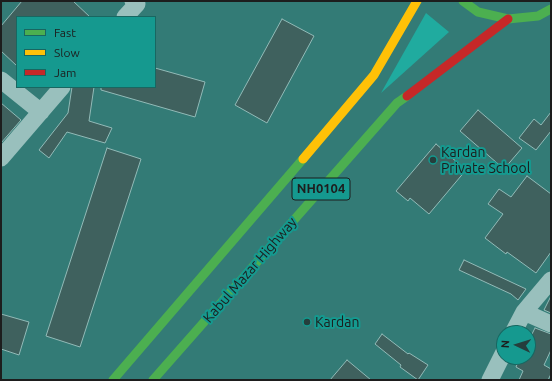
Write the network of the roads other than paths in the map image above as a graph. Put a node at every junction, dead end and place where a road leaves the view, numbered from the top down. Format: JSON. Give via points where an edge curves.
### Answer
{"nodes":[{"id":1,"x":133,"y":1,"type":"edge"},
{"id":2,"x":417,"y":1,"type":"edge"},
{"id":3,"x":463,"y":1,"type":"edge"},
{"id":4,"x":551,"y":9,"type":"edge"},
{"id":5,"x":126,"y":16,"type":"edge"},
{"id":6,"x":508,"y":19,"type":"junction"},
{"id":7,"x":1,"y":80,"type":"edge"},
{"id":8,"x":61,"y":88,"type":"edge"},
{"id":9,"x":40,"y":112,"type":"junction"},
{"id":10,"x":1,"y":158,"type":"edge"},
{"id":11,"x":551,"y":280,"type":"edge"},
{"id":12,"x":524,"y":312,"type":"junction"},
{"id":13,"x":551,"y":324,"type":"edge"},
{"id":14,"x":517,"y":325,"type":"edge"},
{"id":15,"x":498,"y":365,"type":"edge"},
{"id":16,"x":113,"y":380,"type":"edge"},
{"id":17,"x":153,"y":380,"type":"edge"},
{"id":18,"x":490,"y":380,"type":"edge"}],
"edges":[{"from":1,"to":5,"type":"street","via":[[136,4]]},
{"from":2,"to":16,"type":"highway","number":"NH0104","via":[[374,75]]},
{"from":3,"to":6,"type":"highway","via":[[478,12]]},
{"from":4,"to":6,"type":"highway","via":[[538,16]]},
{"from":6,"to":17,"type":"highway","name":"Kabul Mazar Highway","number":"NH0104","via":[[397,103]]},
{"from":7,"to":9,"type":"street"},
{"from":8,"to":9,"type":"street"},
{"from":9,"to":10,"type":"street"},
{"from":11,"to":12,"type":"street"},
{"from":12,"to":13,"type":"street"},
{"from":12,"to":14,"type":"street"},
{"from":15,"to":18,"type":"street"}]}
